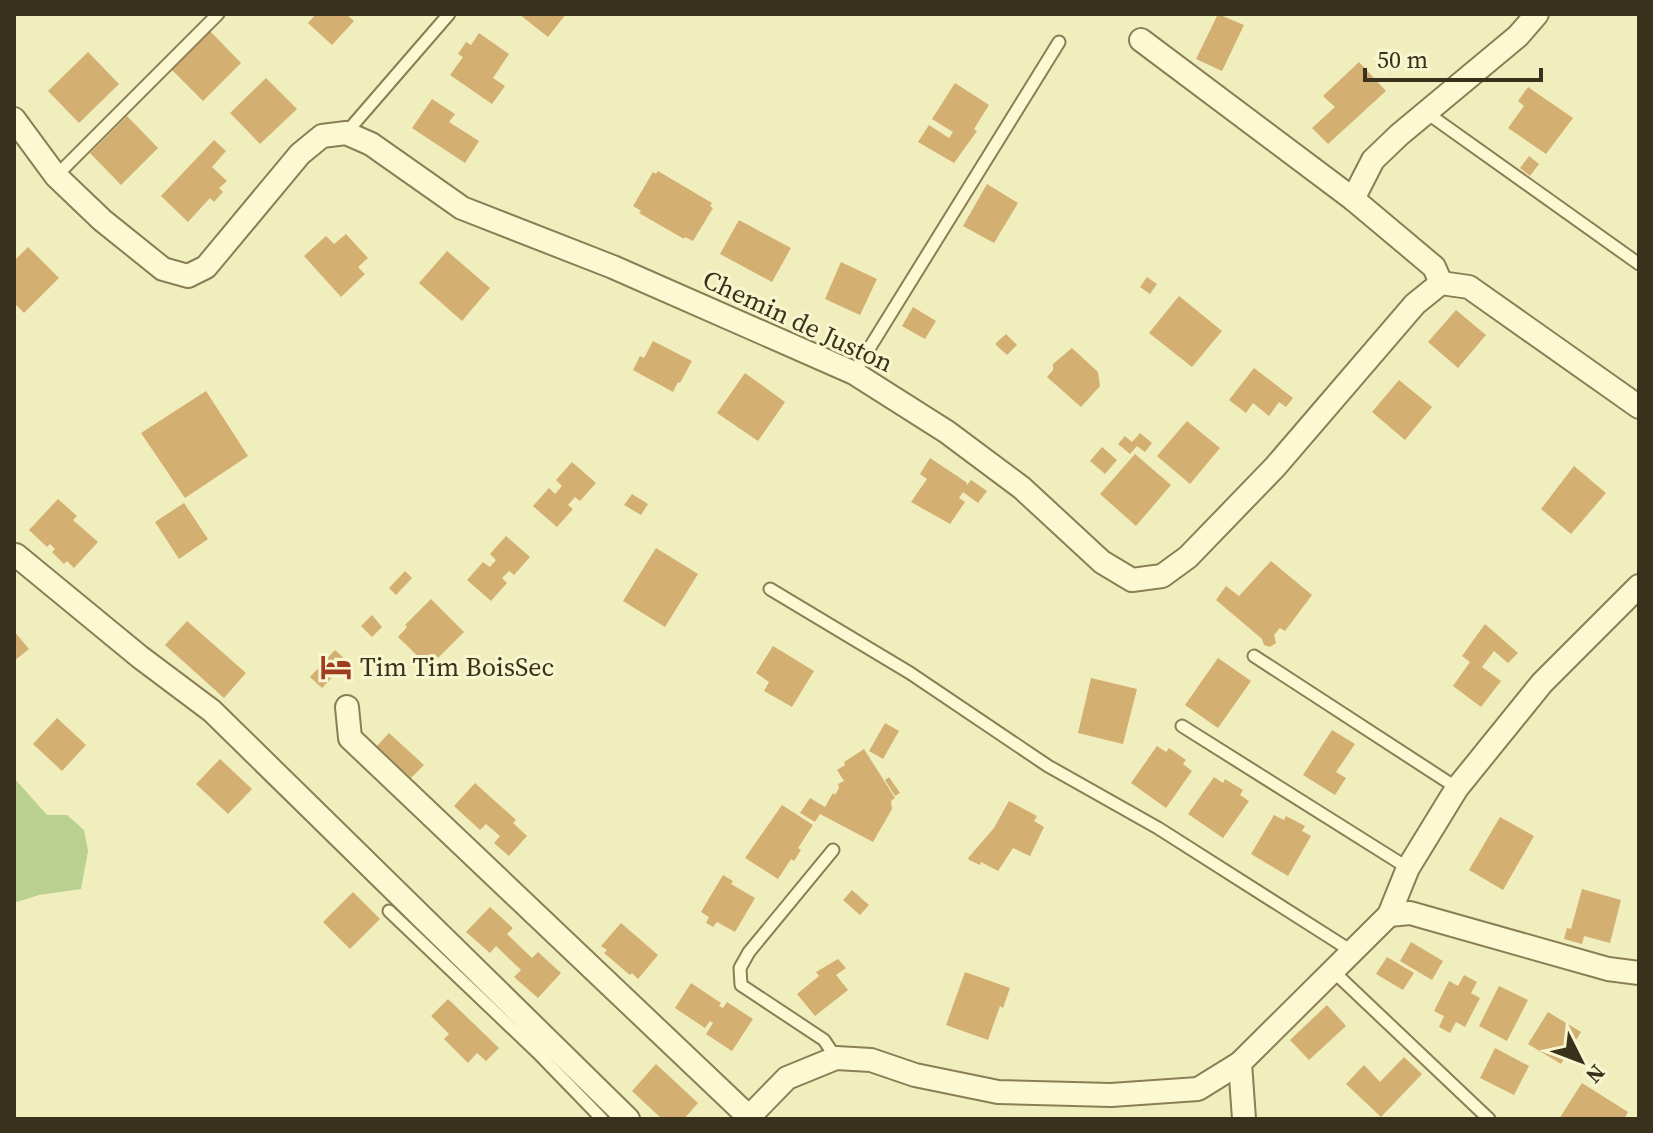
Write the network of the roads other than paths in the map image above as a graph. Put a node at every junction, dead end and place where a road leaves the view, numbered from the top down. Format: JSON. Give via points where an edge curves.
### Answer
{"nodes":[{"id":1,"x":218,"y":14,"type":"edge"},
{"id":2,"x":449,"y":14,"type":"edge"},
{"id":3,"x":1537,"y":14,"type":"edge"},
{"id":4,"x":1141,"y":40,"type":"dead end"},
{"id":5,"x":1059,"y":42,"type":"dead end"},
{"id":6,"x":1427,"y":113,"type":"junction"},
{"id":7,"x":14,"y":119,"type":"edge"},
{"id":8,"x":346,"y":133,"type":"junction"},
{"id":9,"x":56,"y":176,"type":"junction"},
{"id":10,"x":1353,"y":199,"type":"junction"},
{"id":11,"x":1639,"y":264,"type":"edge"},
{"id":12,"x":1441,"y":283,"type":"junction"},
{"id":13,"x":854,"y":373,"type":"junction"},
{"id":14,"x":1639,"y":407,"type":"edge"},
{"id":15,"x":16,"y":555,"type":"dead end"},
{"id":16,"x":1639,"y":586,"type":"edge"},
{"id":17,"x":770,"y":589,"type":"dead end"},
{"id":18,"x":1254,"y":656,"type":"dead end"},
{"id":19,"x":347,"y":707,"type":"dead end"},
{"id":20,"x":1182,"y":726,"type":"dead end"},
{"id":21,"x":1457,"y":788,"type":"junction"},
{"id":22,"x":833,"y":850,"type":"dead end"},
{"id":23,"x":1408,"y":868,"type":"junction"},
{"id":24,"x":389,"y":911,"type":"dead end"},
{"id":25,"x":1389,"y":915,"type":"junction"},
{"id":26,"x":1353,"y":952,"type":"junction"},
{"id":27,"x":1334,"y":972,"type":"junction"},
{"id":28,"x":1639,"y":973,"type":"edge"},
{"id":29,"x":836,"y":1058,"type":"junction"},
{"id":30,"x":1240,"y":1063,"type":"junction"},
{"id":31,"x":748,"y":1118,"type":"edge"},
{"id":32,"x":602,"y":1119,"type":"edge"},
{"id":33,"x":628,"y":1119,"type":"edge"},
{"id":34,"x":1244,"y":1119,"type":"edge"},
{"id":35,"x":1489,"y":1119,"type":"edge"}],
"edges":[{"from":1,"to":9,"type":"lane"},
{"from":2,"to":8,"type":"lane"},
{"from":3,"to":6,"type":"street"},
{"from":4,"to":10,"type":"street"},
{"from":5,"to":13,"type":"lane"},
{"from":6,"to":10,"type":"street","via":[[1373,160]]},
{"from":6,"to":11,"type":"lane"},
{"from":7,"to":9,"type":"street"},
{"from":8,"to":9,"type":"street","via":[[322,136],[300,154],[206,267],[188,276],[163,269]]},
{"from":8,"to":13,"type":"street","name":"Chemin de Juston","via":[[371,144],[462,208],[613,267]]},
{"from":10,"to":12,"type":"street","via":[[1434,267]]},
{"from":12,"to":13,"type":"street","name":"Chemin de Juston","via":[[1415,304],[1275,467],[1188,557],[1162,576],[1132,580],[1102,562],[1022,488]]},
{"from":12,"to":14,"type":"street","via":[[1469,287]]},
{"from":15,"to":33,"type":"street","via":[[212,711]]},
{"from":16,"to":21,"type":"street","via":[[1542,683]]},
{"from":17,"to":26,"type":"lane"},
{"from":18,"to":21,"type":"lane"},
{"from":19,"to":31,"type":"street","via":[[350,738]]},
{"from":20,"to":23,"type":"lane"},
{"from":21,"to":23,"type":"street"},
{"from":22,"to":29,"type":"lane","via":[[740,968],[741,985],[824,1040]]},
{"from":23,"to":25,"type":"street"},
{"from":24,"to":32,"type":"lane"},
{"from":25,"to":26,"type":"street"},
{"from":25,"to":28,"type":"street","via":[[1410,913]]},
{"from":26,"to":27,"type":"street"},
{"from":27,"to":30,"type":"street"},
{"from":27,"to":35,"type":"lane"},
{"from":29,"to":30,"type":"street","via":[[871,1060],[998,1092],[1111,1095],[1198,1089]]},
{"from":29,"to":31,"type":"street","via":[[787,1078]]},
{"from":30,"to":34,"type":"street"}]}
